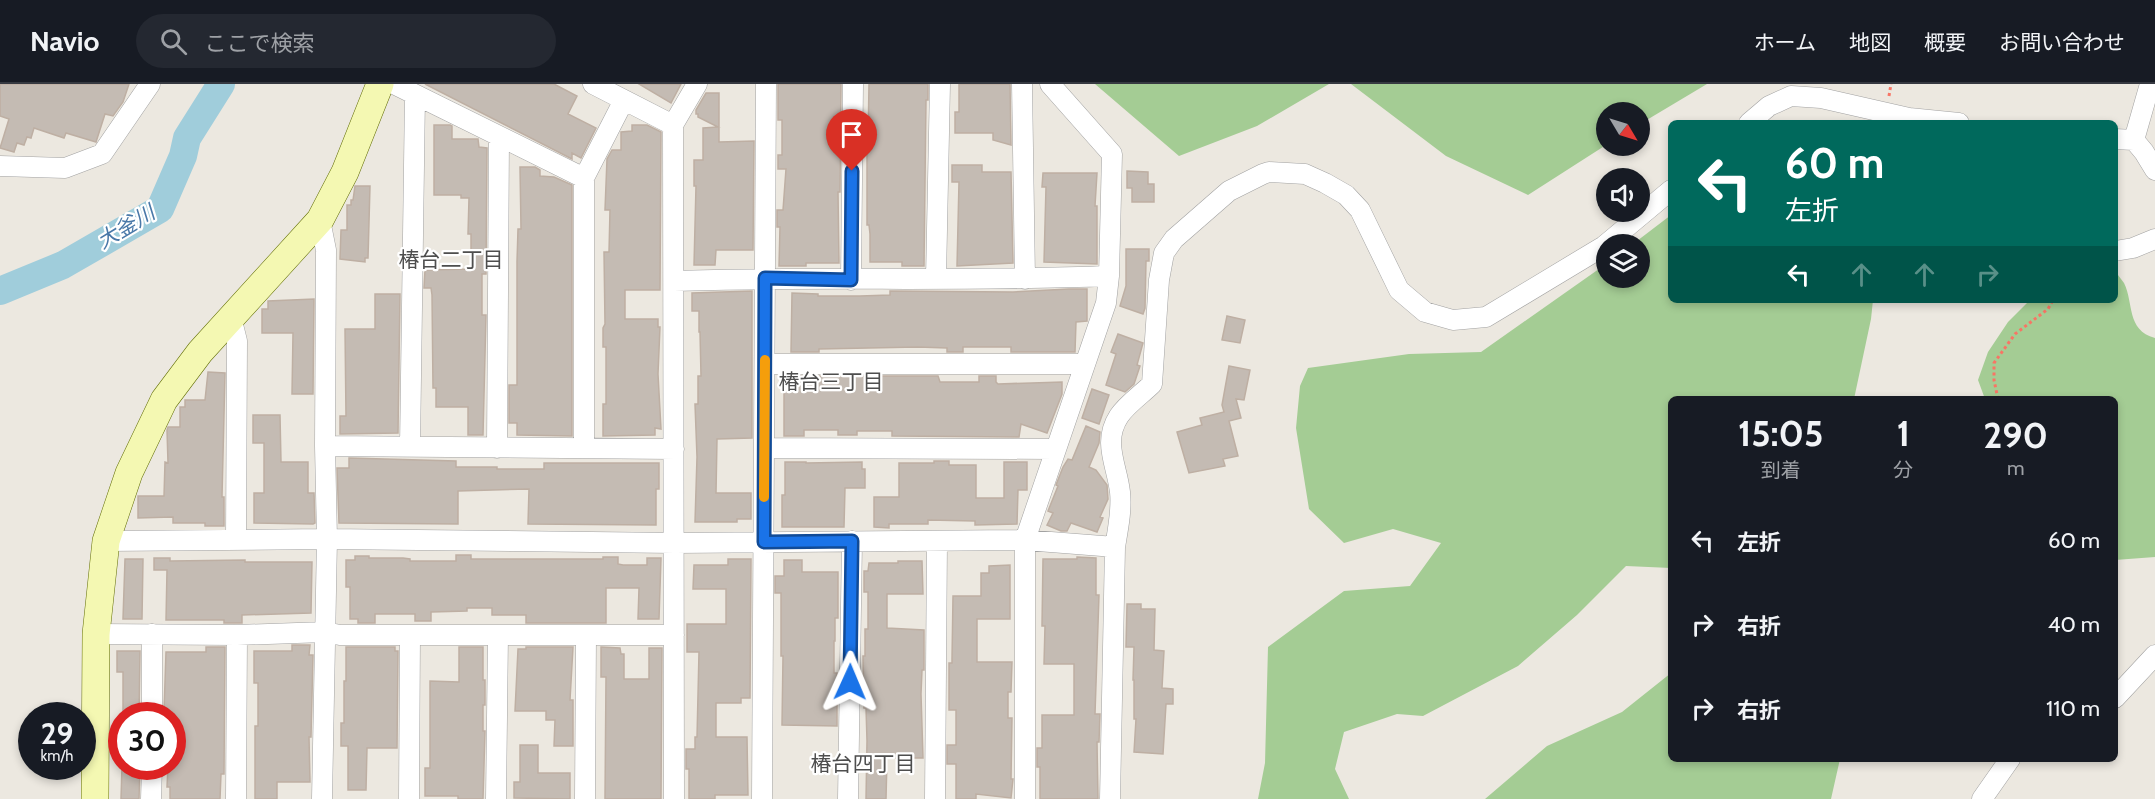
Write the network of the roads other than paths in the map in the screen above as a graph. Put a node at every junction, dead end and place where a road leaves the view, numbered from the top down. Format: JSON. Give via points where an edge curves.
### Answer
{"nodes":[{"id":1,"x":150,"y":84,"type":"edge"},
{"id":2,"x":380,"y":84,"type":"edge"},
{"id":3,"x":394,"y":84,"type":"edge"},
{"id":4,"x":593,"y":84,"type":"edge"},
{"id":5,"x":697,"y":84,"type":"edge"},
{"id":6,"x":766,"y":84,"type":"edge"},
{"id":7,"x":853,"y":84,"type":"edge"},
{"id":8,"x":940,"y":84,"type":"edge"},
{"id":9,"x":1022,"y":84,"type":"edge"},
{"id":10,"x":1050,"y":84,"type":"edge"},
{"id":11,"x":2150,"y":84,"type":"edge"},
{"id":12,"x":415,"y":95,"type":"junction"},
{"id":13,"x":624,"y":100,"type":"junction"},
{"id":14,"x":1753,"y":120,"type":"edge"},
{"id":15,"x":1912,"y":120,"type":"edge"},
{"id":16,"x":673,"y":125,"type":"junction"},
{"id":17,"x":499,"y":136,"type":"junction"},
{"id":18,"x":2124,"y":140,"type":"edge"},
{"id":19,"x":0,"y":166,"type":"edge"},
{"id":20,"x":2155,"y":170,"type":"edge"},
{"id":21,"x":584,"y":178,"type":"junction"},
{"id":22,"x":1668,"y":193,"type":"edge"},
{"id":23,"x":320,"y":220,"type":"junction"},
{"id":24,"x":2155,"y":239,"type":"edge"},
{"id":25,"x":2118,"y":250,"type":"edge"},
{"id":26,"x":1109,"y":276,"type":"junction"},
{"id":27,"x":765,"y":278,"type":"junction"},
{"id":28,"x":936,"y":278,"type":"junction"},
{"id":29,"x":1025,"y":279,"type":"junction"},
{"id":30,"x":851,"y":280,"type":"junction"},
{"id":31,"x":674,"y":281,"type":"junction"},
{"id":32,"x":231,"y":317,"type":"junction"},
{"id":33,"x":765,"y":364,"type":"junction"},
{"id":34,"x":1083,"y":364,"type":"junction"},
{"id":35,"x":325,"y":446,"type":"junction"},
{"id":36,"x":410,"y":447,"type":"junction"},
{"id":37,"x":497,"y":448,"type":"junction"},
{"id":38,"x":584,"y":448,"type":"junction"},
{"id":39,"x":764,"y":448,"type":"junction"},
{"id":40,"x":674,"y":449,"type":"junction"},
{"id":41,"x":1054,"y":449,"type":"junction"},
{"id":42,"x":327,"y":538,"type":"junction"},
{"id":43,"x":236,"y":540,"type":"junction"},
{"id":44,"x":937,"y":540,"type":"junction"},
{"id":45,"x":1025,"y":540,"type":"junction"},
{"id":46,"x":106,"y":541,"type":"junction"},
{"id":47,"x":852,"y":541,"type":"junction"},
{"id":48,"x":764,"y":542,"type":"junction"},
{"id":49,"x":675,"y":543,"type":"junction"},
{"id":50,"x":1115,"y":547,"type":"junction"},
{"id":51,"x":325,"y":632,"type":"junction"},
{"id":52,"x":96,"y":634,"type":"junction"},
{"id":53,"x":152,"y":634,"type":"junction"},
{"id":54,"x":237,"y":635,"type":"junction"},
{"id":55,"x":410,"y":635,"type":"junction"},
{"id":56,"x":498,"y":635,"type":"junction"},
{"id":57,"x":586,"y":635,"type":"junction"},
{"id":58,"x":674,"y":635,"type":"junction"},
{"id":59,"x":2155,"y":655,"type":"edge"},
{"id":60,"x":2118,"y":695,"type":"edge"},
{"id":61,"x":152,"y":702,"type":"edge"},
{"id":62,"x":2008,"y":762,"type":"edge"},
{"id":63,"x":152,"y":780,"type":"edge"},
{"id":64,"x":95,"y":799,"type":"edge"},
{"id":65,"x":152,"y":799,"type":"edge"},
{"id":66,"x":236,"y":799,"type":"edge"},
{"id":67,"x":322,"y":799,"type":"edge"},
{"id":68,"x":409,"y":799,"type":"edge"},
{"id":69,"x":496,"y":799,"type":"edge"},
{"id":70,"x":585,"y":799,"type":"edge"},
{"id":71,"x":674,"y":799,"type":"edge"},
{"id":72,"x":762,"y":799,"type":"edge"},
{"id":73,"x":848,"y":799,"type":"edge"},
{"id":74,"x":935,"y":799,"type":"edge"},
{"id":75,"x":1025,"y":799,"type":"edge"},
{"id":76,"x":1110,"y":799,"type":"edge"},
{"id":77,"x":1982,"y":799,"type":"edge"}],
"edges":[{"from":1,"to":19,"type":"street","via":[[102,154],[65,168]]},
{"from":2,"to":23,"type":"street","via":[[345,172]]},
{"from":3,"to":12,"type":"street"},
{"from":4,"to":13,"type":"street"},
{"from":5,"to":16,"type":"street"},
{"from":6,"to":27,"type":"street"},
{"from":7,"to":30,"type":"street"},
{"from":8,"to":28,"type":"street"},
{"from":9,"to":29,"type":"street"},
{"from":10,"to":26,"type":"street","via":[[1112,154]]},
{"from":11,"to":18,"type":"street"},
{"from":12,"to":17,"type":"street"},
{"from":12,"to":36,"type":"street"},
{"from":13,"to":16,"type":"street"},
{"from":13,"to":21,"type":"street"},
{"from":14,"to":15,"type":"street","via":[[1769,106],[1791,96],[1821,98]]},
{"from":16,"to":31,"type":"street"},
{"from":17,"to":21,"type":"street"},
{"from":17,"to":37,"type":"street"},
{"from":18,"to":20,"type":"street","via":[[2144,152]]},
{"from":21,"to":38,"type":"street"},
{"from":22,"to":50,"type":"street","via":[[1604,246],[1486,317],[1453,320],[1425,312],[1399,290],[1356,204],[1325,183],[1305,174],[1269,172],[1229,191],[1174,239],[1164,253],[1152,384],[1119,415],[1111,433],[1121,512]]},
{"from":23,"to":32,"type":"street"},
{"from":23,"to":35,"type":"street","via":[[326,250]]},
{"from":24,"to":25,"type":"street"},
{"from":26,"to":29,"type":"street"},
{"from":26,"to":34,"type":"street","via":[[1106,303]]},
{"from":27,"to":30,"type":"street"},
{"from":27,"to":31,"type":"street"},
{"from":27,"to":33,"type":"street"},
{"from":28,"to":29,"type":"street"},
{"from":28,"to":30,"type":"street"},
{"from":31,"to":40,"type":"street"},
{"from":32,"to":43,"type":"street","via":[[237,341]]},
{"from":32,"to":46,"type":"street","via":[[164,400],[129,473]]},
{"from":33,"to":34,"type":"street"},
{"from":33,"to":39,"type":"street"},
{"from":34,"to":41,"type":"street"},
{"from":35,"to":36,"type":"street"},
{"from":35,"to":42,"type":"street"},
{"from":36,"to":37,"type":"street"},
{"from":37,"to":38,"type":"street"},
{"from":38,"to":40,"type":"street"},
{"from":39,"to":41,"type":"street"},
{"from":39,"to":48,"type":"street"},
{"from":40,"to":49,"type":"street"},
{"from":41,"to":45,"type":"street"},
{"from":42,"to":43,"type":"street"},
{"from":42,"to":49,"type":"street"},
{"from":42,"to":51,"type":"street"},
{"from":43,"to":46,"type":"street"},
{"from":44,"to":45,"type":"street"},
{"from":44,"to":47,"type":"street"},
{"from":44,"to":74,"type":"street"},
{"from":45,"to":50,"type":"street"},
{"from":45,"to":75,"type":"street"},
{"from":46,"to":52,"type":"street"},
{"from":47,"to":48,"type":"street"},
{"from":47,"to":73,"type":"street"},
{"from":48,"to":49,"type":"street"},
{"from":48,"to":72,"type":"street"},
{"from":49,"to":58,"type":"street"},
{"from":50,"to":76,"type":"street"},
{"from":51,"to":54,"type":"street"},
{"from":51,"to":55,"type":"street"},
{"from":51,"to":67,"type":"street"},
{"from":52,"to":53,"type":"street"},
{"from":52,"to":64,"type":"street"},
{"from":53,"to":54,"type":"street"},
{"from":53,"to":61,"type":"street"},
{"from":54,"to":66,"type":"street"},
{"from":55,"to":56,"type":"street"},
{"from":55,"to":68,"type":"street"},
{"from":56,"to":57,"type":"street"},
{"from":56,"to":69,"type":"street"},
{"from":57,"to":58,"type":"street"},
{"from":57,"to":70,"type":"street"},
{"from":58,"to":71,"type":"street"},
{"from":59,"to":60,"type":"street"},
{"from":62,"to":77,"type":"street"},
{"from":63,"to":65,"type":"street"}]}
